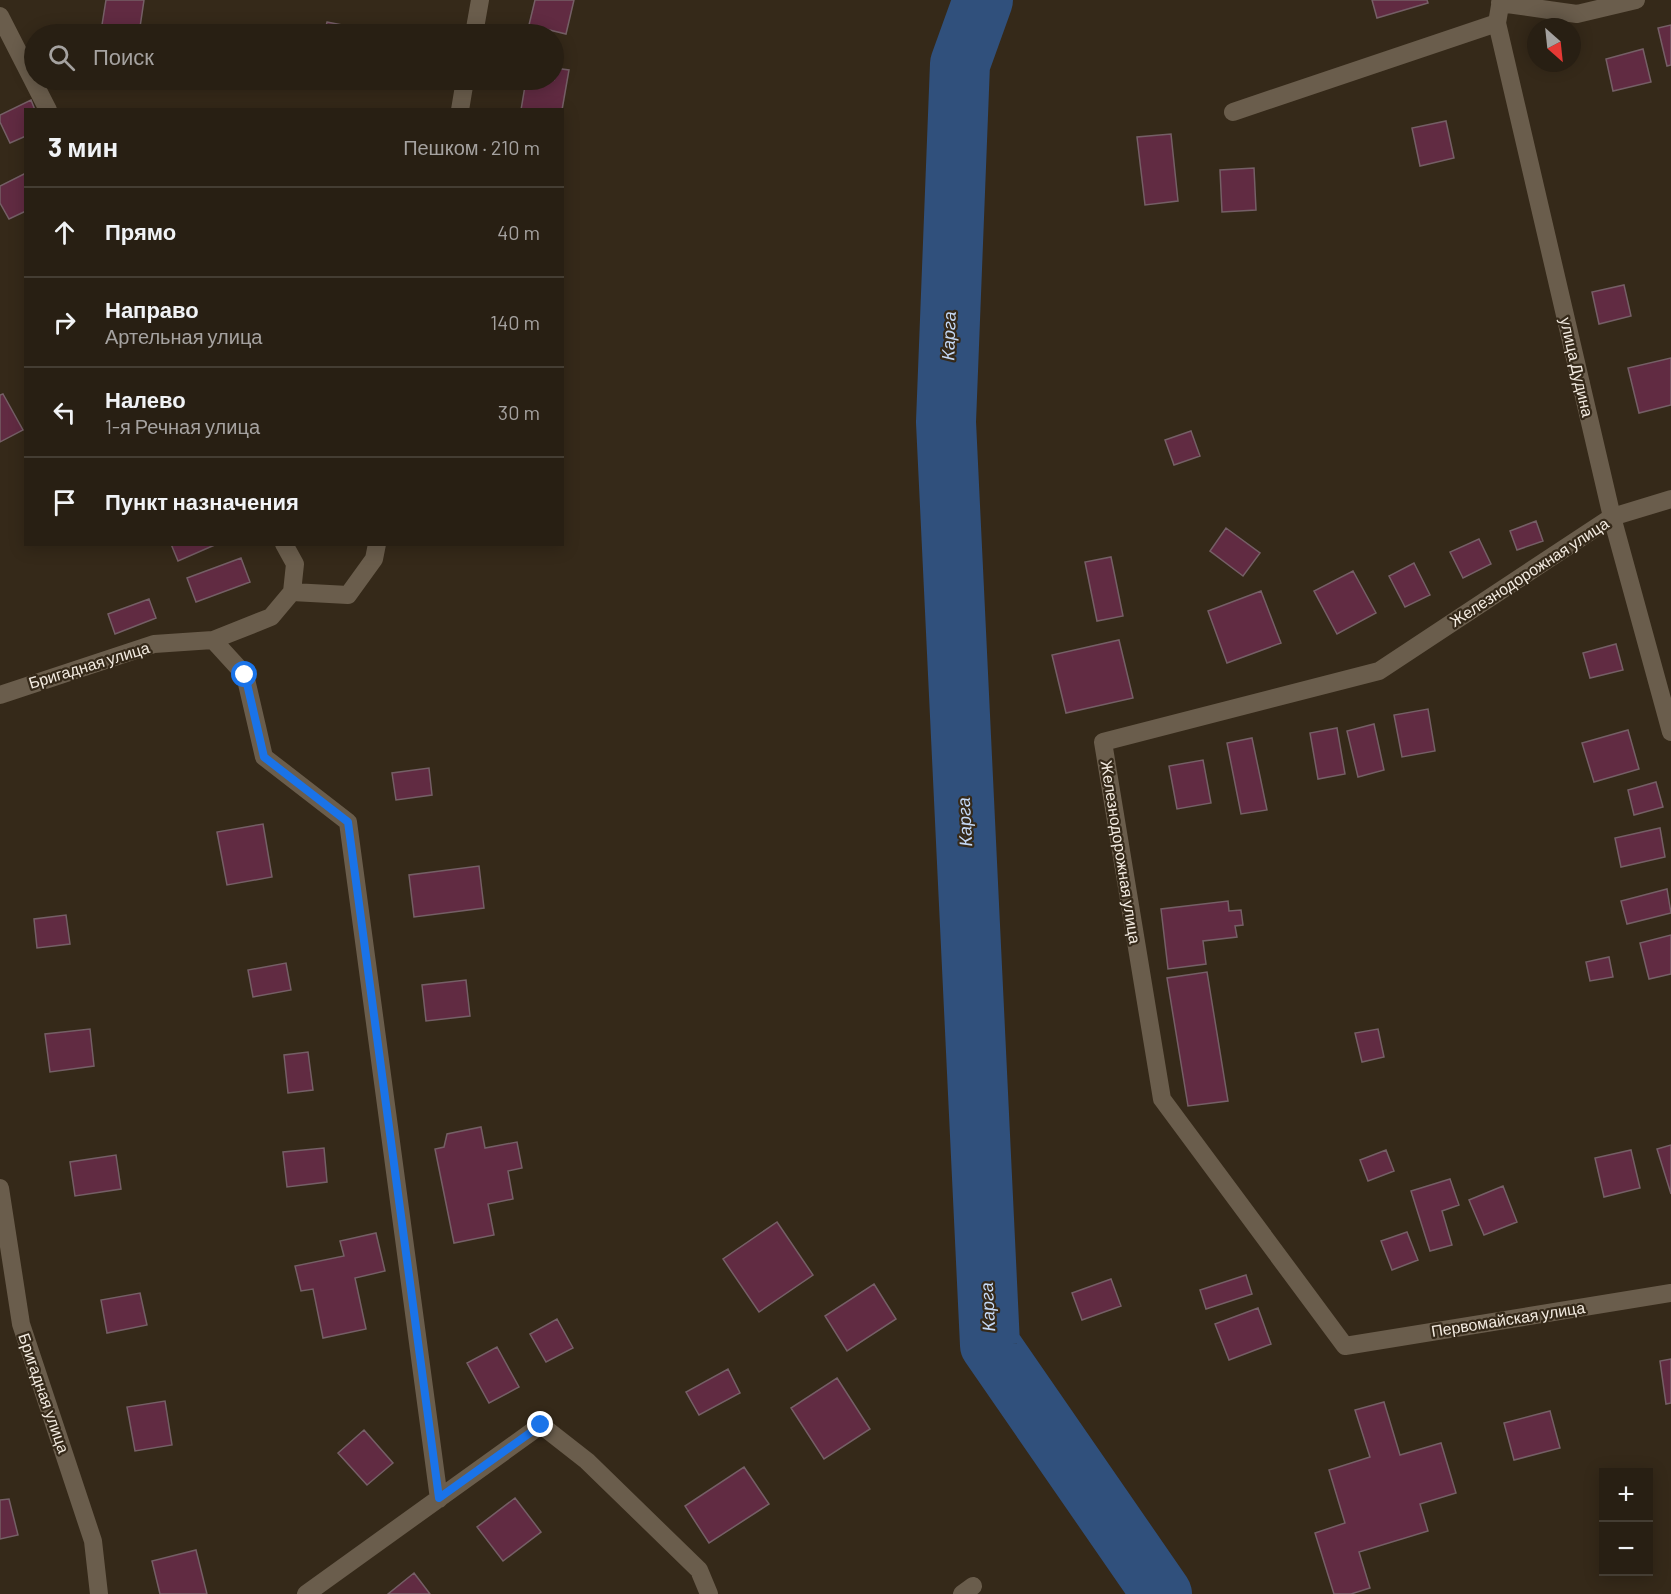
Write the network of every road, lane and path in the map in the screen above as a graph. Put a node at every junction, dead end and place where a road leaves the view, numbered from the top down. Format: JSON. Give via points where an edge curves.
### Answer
{"nodes":[{"id":1,"x":480,"y":0,"type":"edge"},
{"id":2,"x":1636,"y":0,"type":"edge"},
{"id":3,"x":1500,"y":1,"type":"edge"},
{"id":4,"x":0,"y":16,"type":"edge"},
{"id":5,"x":1497,"y":23,"type":"junction"},
{"id":6,"x":476,"y":24,"type":"edge"},
{"id":7,"x":24,"y":63,"type":"edge"},
{"id":8,"x":38,"y":90,"type":"edge"},
{"id":9,"x":463,"y":90,"type":"edge"},
{"id":10,"x":47,"y":108,"type":"edge"},
{"id":11,"x":460,"y":108,"type":"edge"},
{"id":12,"x":1233,"y":112,"type":"dead end"},
{"id":13,"x":1671,"y":499,"type":"edge"},
{"id":14,"x":1612,"y":518,"type":"junction"},
{"id":15,"x":285,"y":546,"type":"edge"},
{"id":16,"x":377,"y":546,"type":"edge"},
{"id":17,"x":292,"y":592,"type":"junction"},
{"id":18,"x":213,"y":640,"type":"junction"},
{"id":19,"x":0,"y":695,"type":"edge"},
{"id":20,"x":1671,"y":732,"type":"edge"},
{"id":21,"x":0,"y":1188,"type":"edge"},
{"id":22,"x":1671,"y":1293,"type":"edge"},
{"id":23,"x":1345,"y":1346,"type":"joint"},
{"id":24,"x":439,"y":1498,"type":"junction"},
{"id":25,"x":99,"y":1594,"type":"edge"},
{"id":26,"x":306,"y":1594,"type":"edge"},
{"id":27,"x":709,"y":1594,"type":"edge"}],
"edges":[{"from":1,"to":6,"type":"street"},
{"from":2,"to":3,"type":"street","via":[[1577,14]]},
{"from":3,"to":5,"type":"street","name":"улица Дудина"},
{"from":4,"to":7,"type":"street"},
{"from":5,"to":12,"type":"street"},
{"from":5,"to":14,"type":"street","name":"улица Дудина"},
{"from":8,"to":10,"type":"street"},
{"from":9,"to":11,"type":"street"},
{"from":13,"to":14,"type":"street","name":"Железнодорожная улица"},
{"from":14,"to":20,"type":"street","name":"улица Дудина"},
{"from":14,"to":23,"type":"street","name":"Железнодорожная улица","via":[[1379,671],[1103,742],[1162,1099]]},
{"from":15,"to":17,"type":"street","via":[[295,564]]},
{"from":16,"to":17,"type":"street","via":[[374,559],[348,595]]},
{"from":17,"to":18,"type":"street","name":"Бригадная улица","via":[[271,617]]},
{"from":18,"to":19,"type":"street","name":"Бригадная улица","via":[[154,644]]},
{"from":18,"to":24,"type":"street","via":[[245,675],[264,757],[348,822]]},
{"from":21,"to":25,"type":"street","name":"Бригадная улица","via":[[21,1324],[93,1541]]},
{"from":22,"to":23,"type":"street","name":"Первомайская улица"},
{"from":24,"to":26,"type":"street"},
{"from":24,"to":27,"type":"street","via":[[541,1425],[587,1461],[699,1570]]}]}
